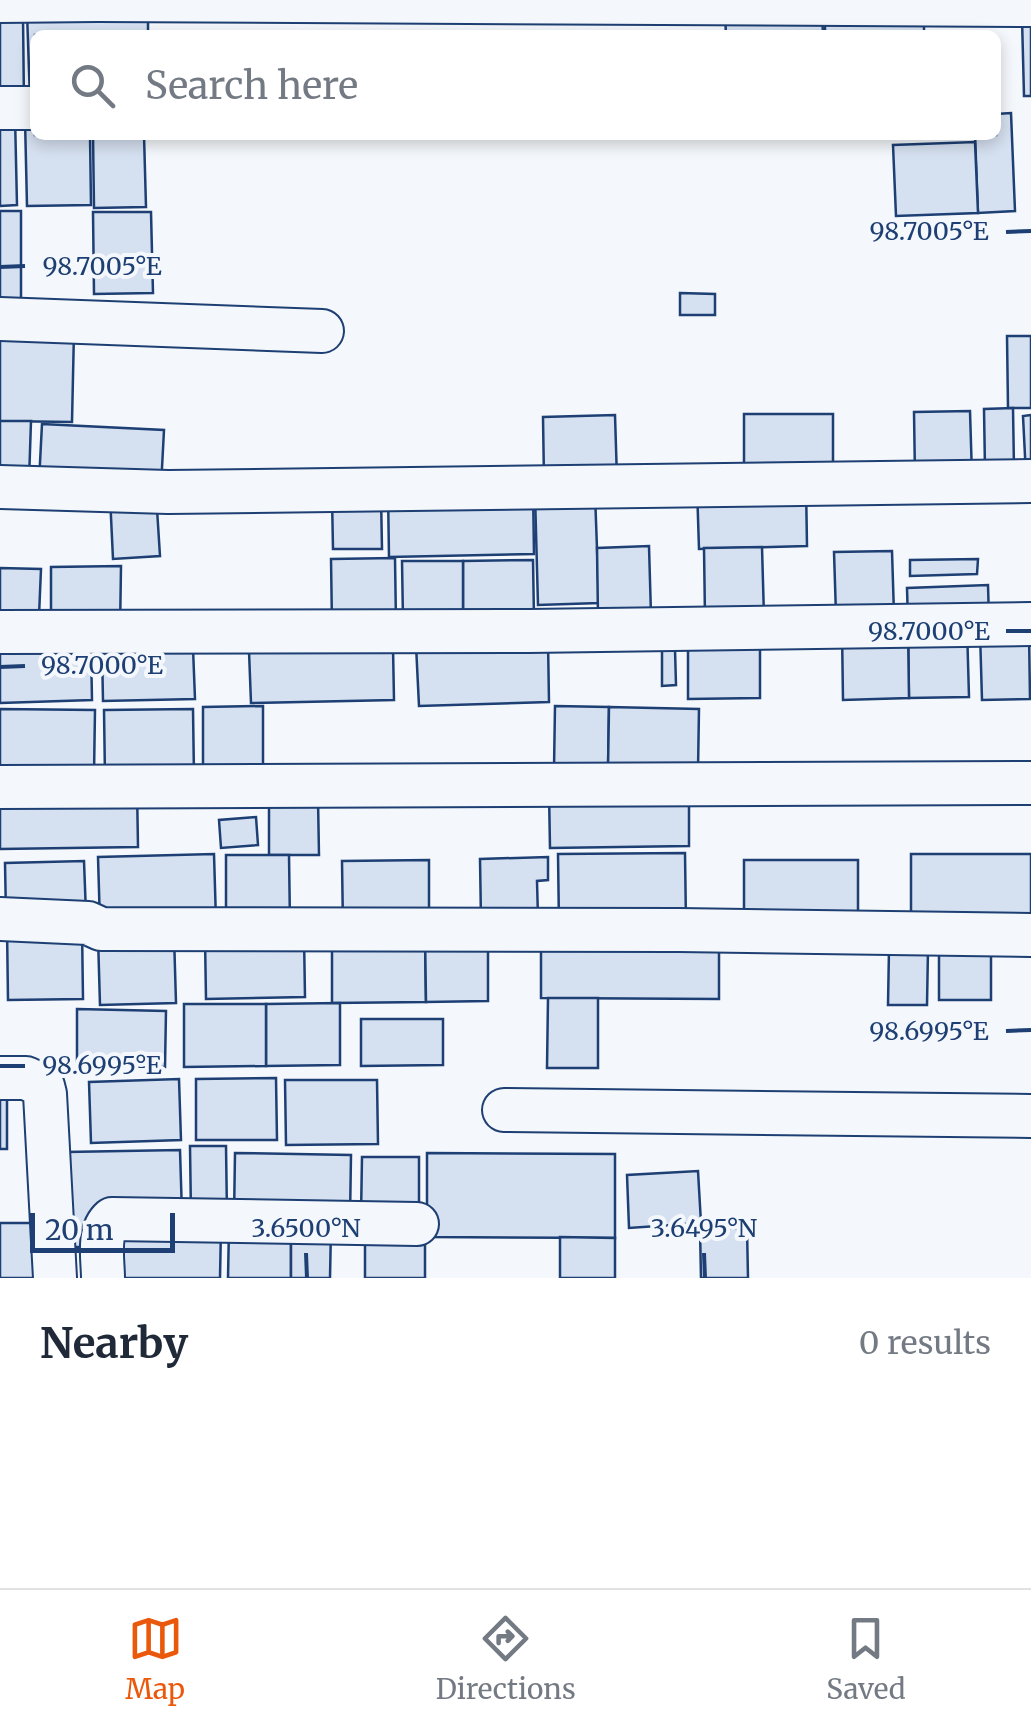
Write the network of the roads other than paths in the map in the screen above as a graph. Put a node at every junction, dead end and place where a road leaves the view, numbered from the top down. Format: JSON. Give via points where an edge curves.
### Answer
{"nodes":[{"id":1,"x":97,"y":0,"type":"edge"},
{"id":2,"x":0,"y":1,"type":"edge"},
{"id":3,"x":1031,"y":5,"type":"edge"},
{"id":4,"x":0,"y":108,"type":"edge"},
{"id":5,"x":30,"y":108,"type":"edge"},
{"id":6,"x":0,"y":319,"type":"edge"},
{"id":7,"x":322,"y":331,"type":"dead end"},
{"id":8,"x":1031,"y":481,"type":"edge"},
{"id":9,"x":0,"y":487,"type":"edge"},
{"id":10,"x":1031,"y":624,"type":"edge"},
{"id":11,"x":0,"y":632,"type":"edge"},
{"id":12,"x":1031,"y":783,"type":"edge"},
{"id":13,"x":0,"y":787,"type":"edge"},
{"id":14,"x":0,"y":919,"type":"edge"},
{"id":15,"x":1031,"y":935,"type":"edge"},
{"id":16,"x":0,"y":1078,"type":"edge"},
{"id":17,"x":504,"y":1110,"type":"dead end"},
{"id":18,"x":1031,"y":1116,"type":"edge"},
{"id":19,"x":417,"y":1224,"type":"dead end"},
{"id":20,"x":55,"y":1278,"type":"edge"},
{"id":21,"x":102,"y":1278,"type":"edge"}],
"edges":[{"from":1,"to":2,"type":"street"},
{"from":1,"to":3,"type":"street"},
{"from":4,"to":5,"type":"street"},
{"from":6,"to":7,"type":"street"},
{"from":8,"to":9,"type":"street","via":[[168,492]]},
{"from":10,"to":11,"type":"street"},
{"from":12,"to":13,"type":"street"},
{"from":14,"to":15,"type":"street","via":[[88,922],[101,929]]},
{"from":16,"to":20,"type":"street","via":[[43,1086]]},
{"from":17,"to":18,"type":"street"},
{"from":19,"to":21,"type":"street","via":[[112,1219],[103,1234]]}]}
